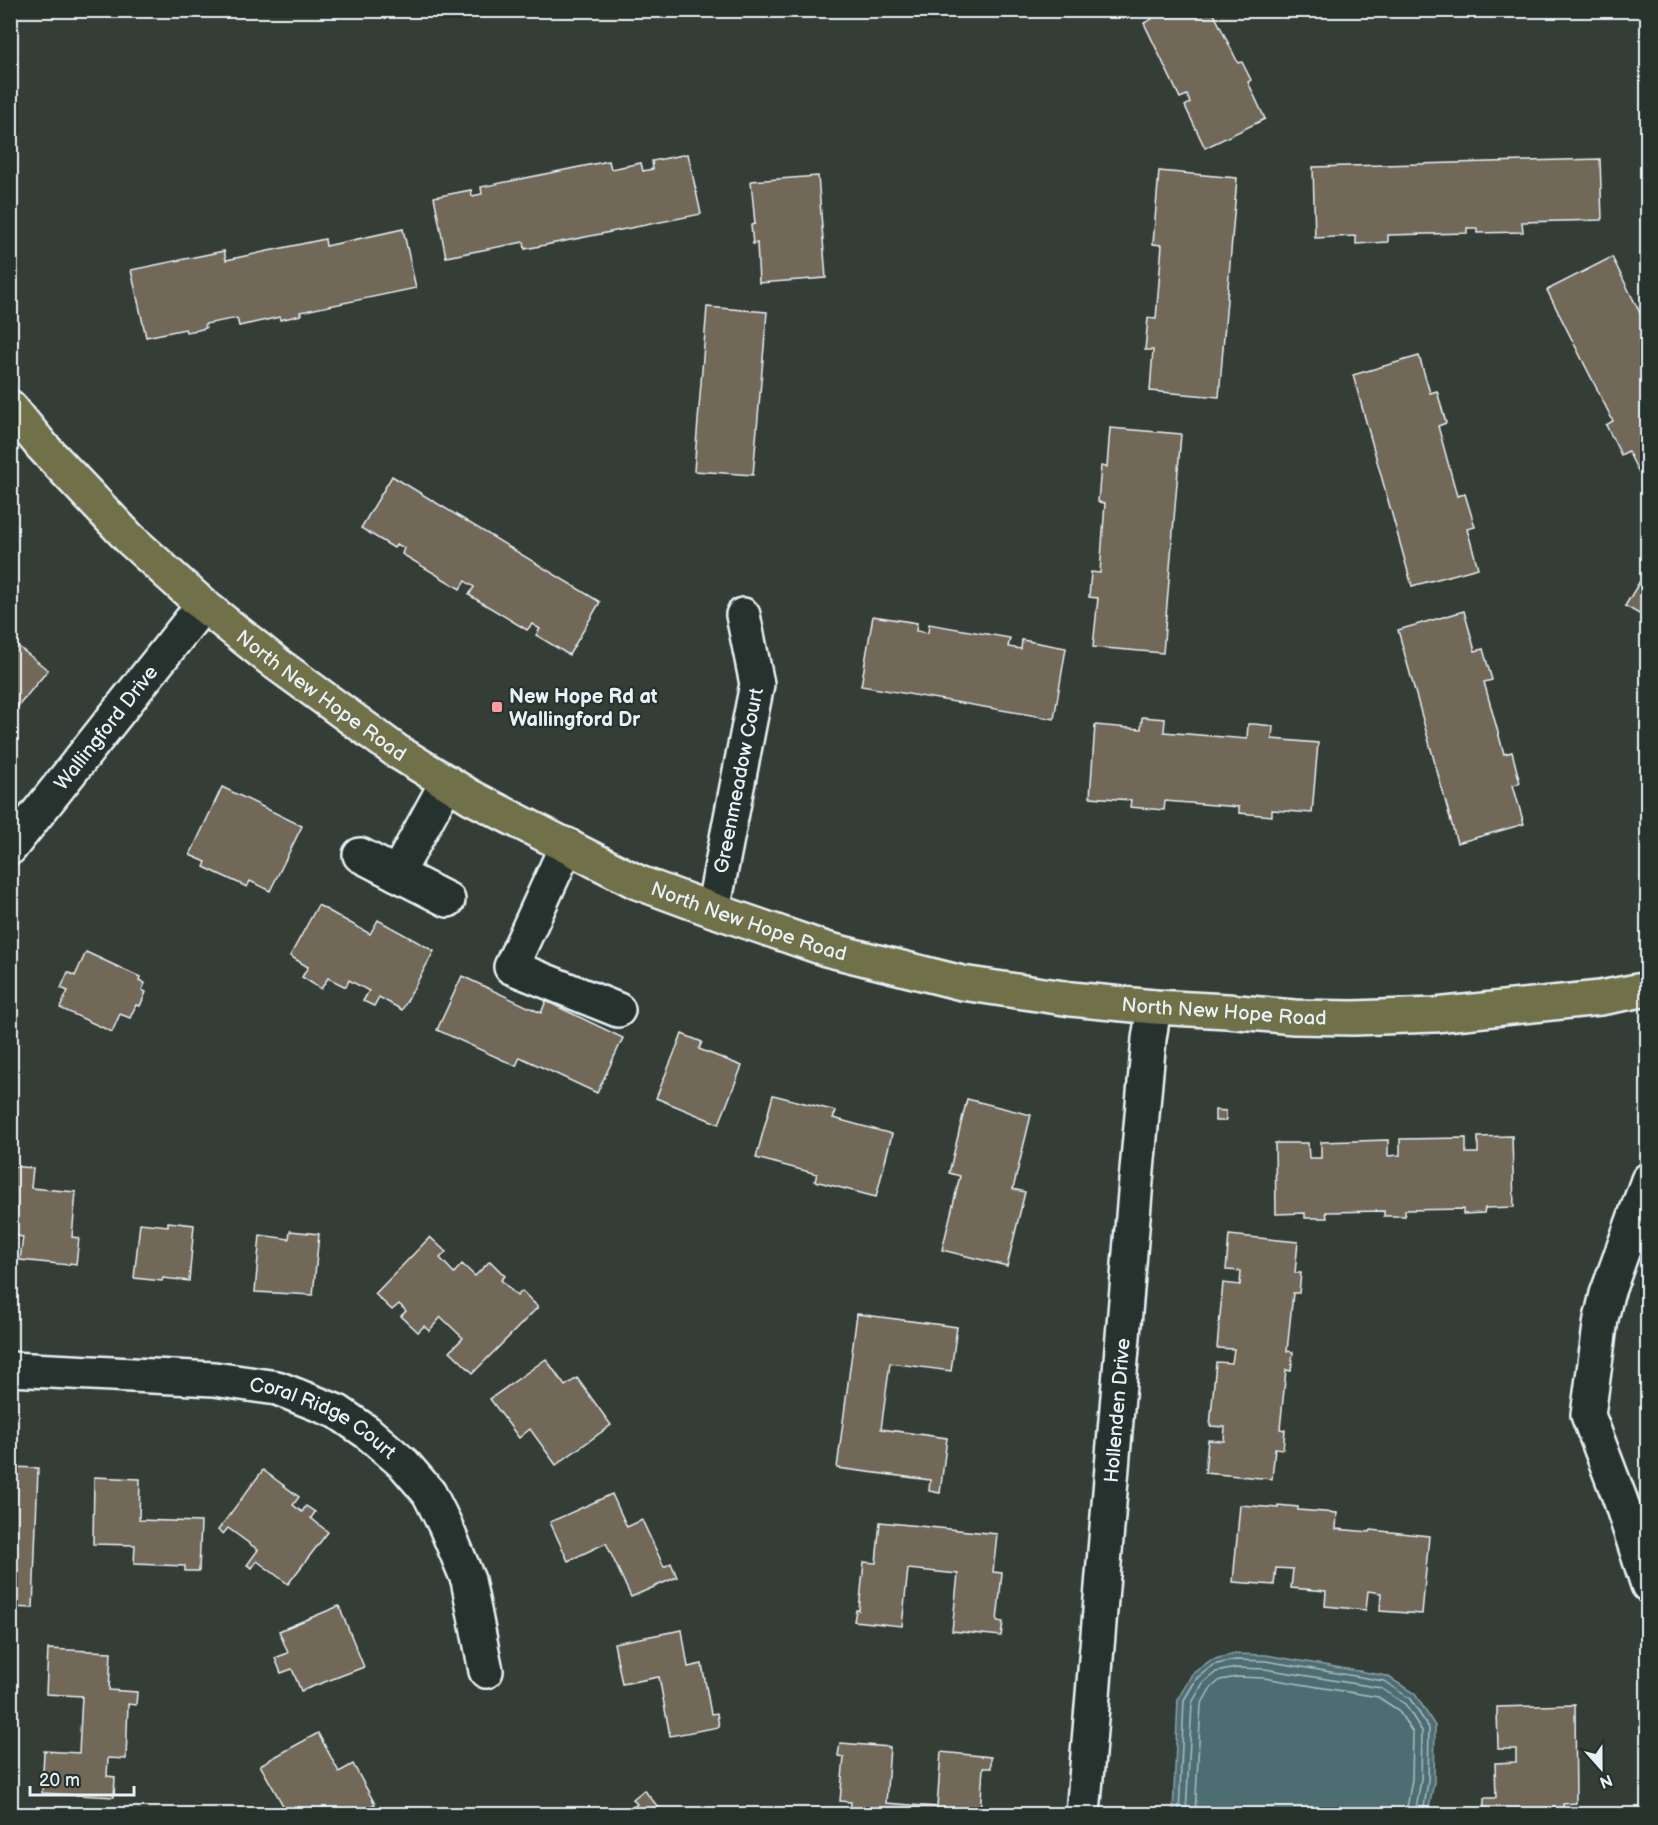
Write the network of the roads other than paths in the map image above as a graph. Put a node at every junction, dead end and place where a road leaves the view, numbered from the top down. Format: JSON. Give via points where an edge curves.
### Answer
{"nodes":[{"id":1,"x":10,"y":407,"type":"edge"},
{"id":2,"x":202,"y":605,"type":"junction"},
{"id":3,"x":743,"y":615,"type":"dead end"},
{"id":4,"x":447,"y":782,"type":"junction"},
{"id":5,"x":567,"y":845,"type":"junction"},
{"id":6,"x":10,"y":848,"type":"edge"},
{"id":7,"x":360,"y":855,"type":"dead end"},
{"id":8,"x":397,"y":874,"type":"junction"},
{"id":9,"x":448,"y":900,"type":"dead end"},
{"id":10,"x":713,"y":910,"type":"junction"},
{"id":11,"x":1647,"y":989,"type":"edge"},
{"id":12,"x":1154,"y":1007,"type":"junction"},
{"id":13,"x":618,"y":1011,"type":"dead end"},
{"id":14,"x":1647,"y":1180,"type":"edge"},
{"id":15,"x":10,"y":1369,"type":"edge"},
{"id":16,"x":1647,"y":1585,"type":"edge"},
{"id":17,"x":486,"y":1671,"type":"dead end"},
{"id":18,"x":1083,"y":1815,"type":"edge"}],
"edges":[{"from":1,"to":2,"type":"main road","name":"North New Hope Road","via":[[130,539]]},
{"from":2,"to":4,"type":"main road","name":"North New Hope Road","via":[[345,715]]},
{"from":2,"to":6,"type":"street","name":"Wallingford Drive"},
{"from":3,"to":10,"type":"street","name":"Greenmeadow Court","via":[[757,684]]},
{"from":4,"to":5,"type":"main road","name":"North New Hope Road"},
{"from":4,"to":8,"type":"street"},
{"from":5,"to":10,"type":"main road","name":"North New Hope Road","via":[[637,882]]},
{"from":5,"to":13,"type":"street","via":[[511,967]]},
{"from":7,"to":8,"type":"street"},
{"from":8,"to":9,"type":"street"},
{"from":10,"to":12,"type":"main road","name":"North New Hope Road","via":[[826,949],[962,983]]},
{"from":11,"to":12,"type":"main road","name":"North New Hope Road","via":[[1435,1016],[1294,1017]]},
{"from":12,"to":18,"type":"street","name":"Hollenden Drive"},
{"from":14,"to":16,"type":"street","via":[[1607,1294],[1588,1415]]},
{"from":15,"to":17,"type":"street","name":"Coral Ridge Court","via":[[214,1379],[277,1388],[338,1412],[404,1464],[429,1493],[468,1580]]}]}
